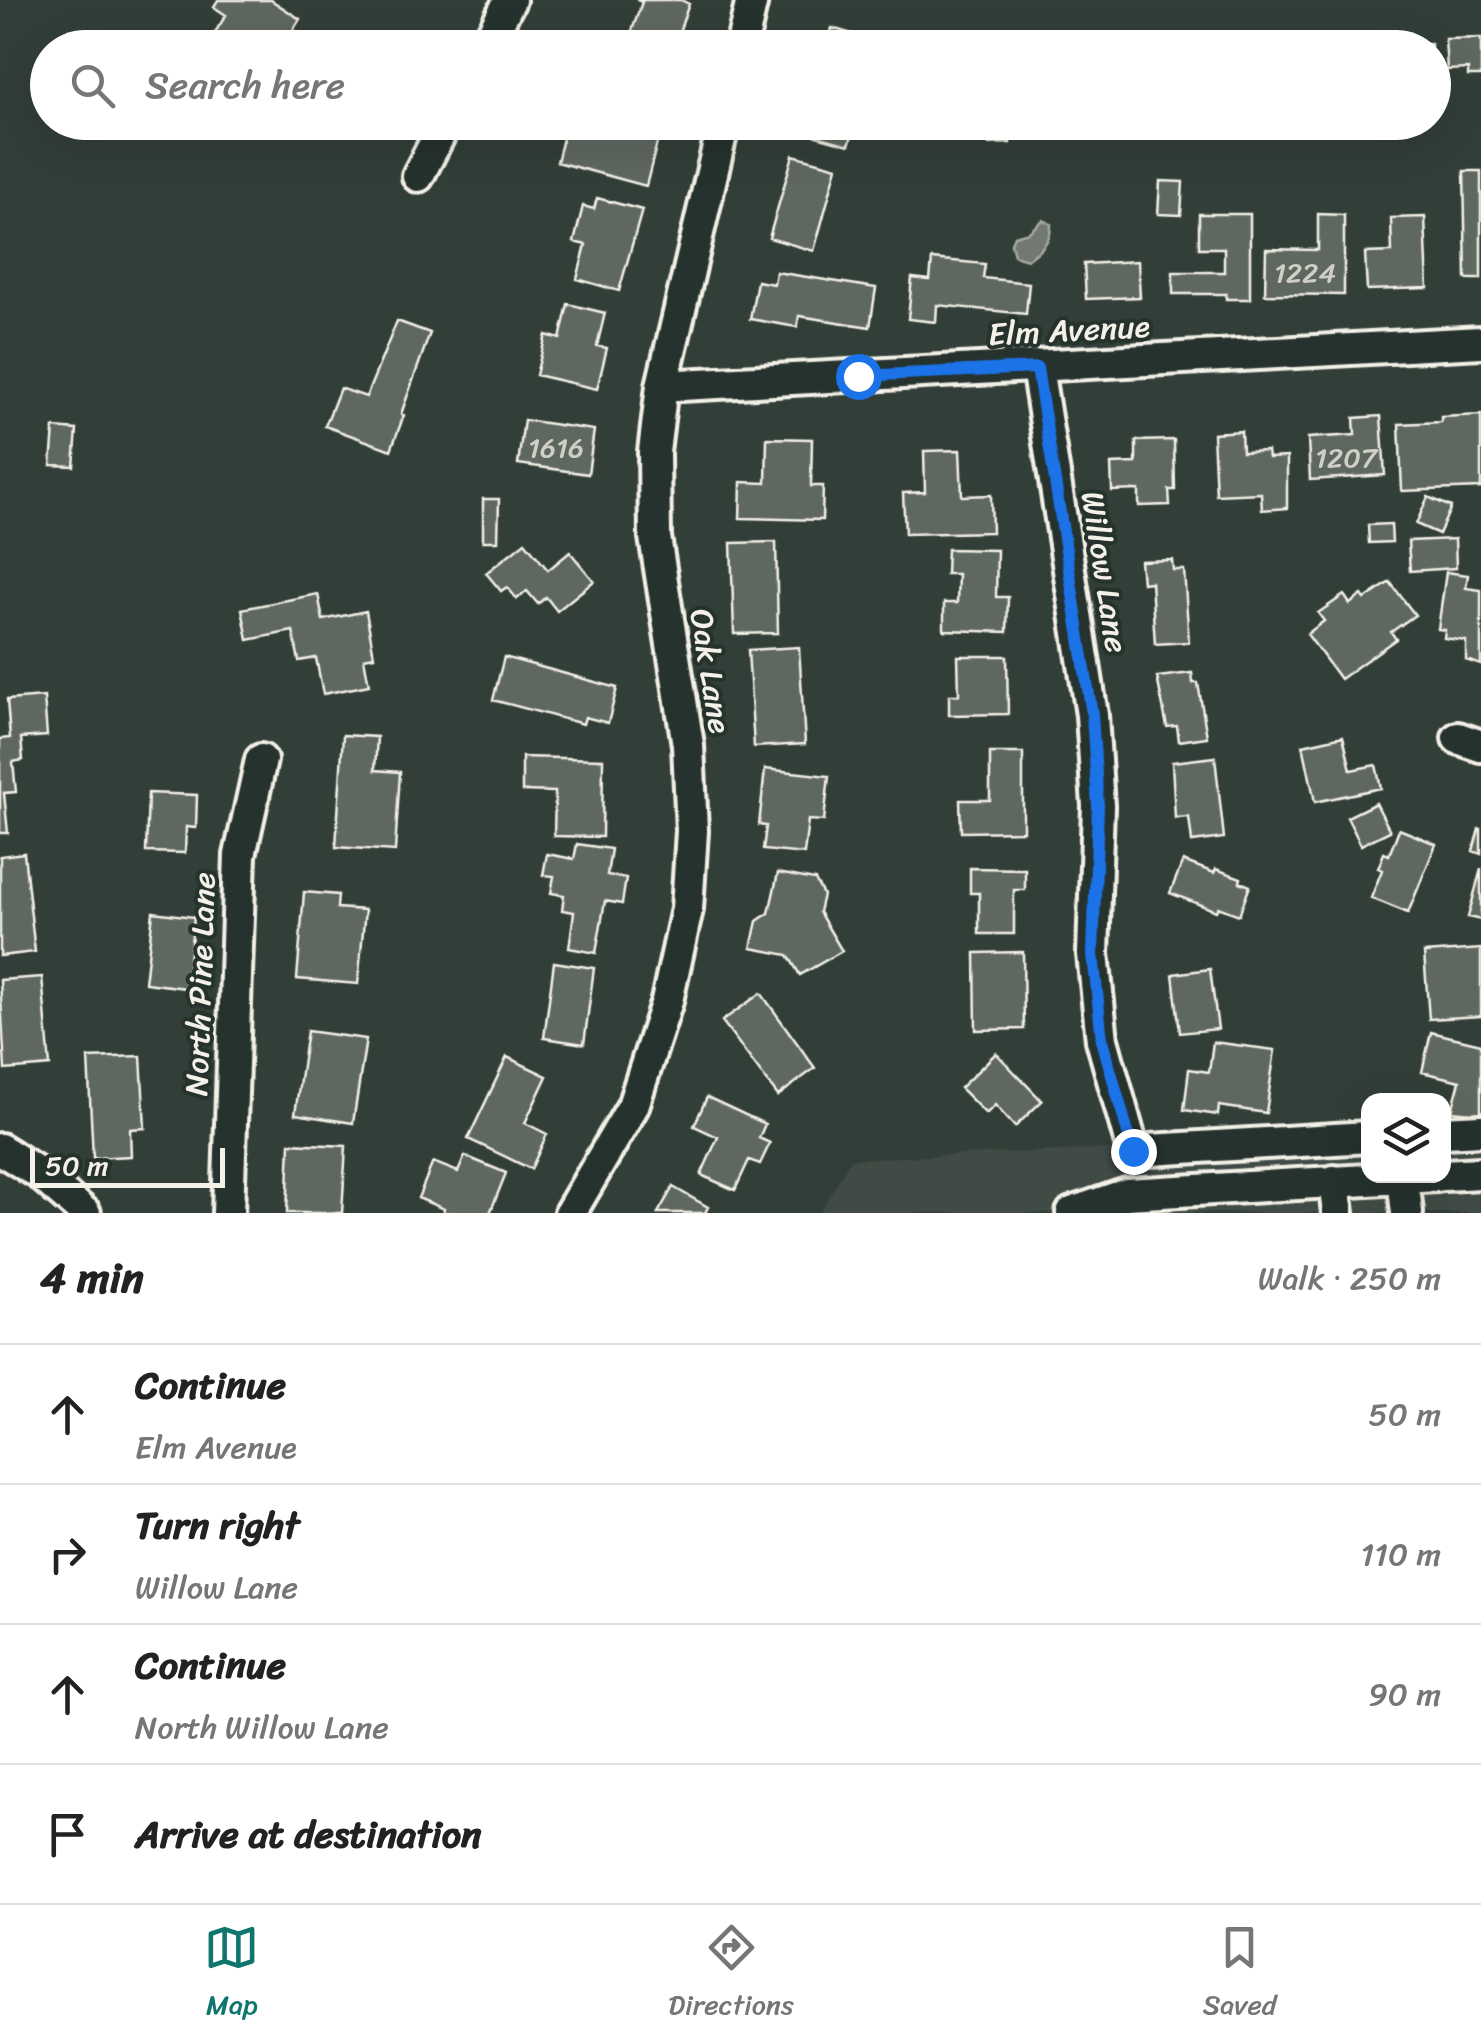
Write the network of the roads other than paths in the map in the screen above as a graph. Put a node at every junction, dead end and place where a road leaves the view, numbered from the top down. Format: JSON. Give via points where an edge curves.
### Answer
{"nodes":[{"id":1,"x":510,"y":0,"type":"edge"},
{"id":2,"x":752,"y":0,"type":"edge"},
{"id":3,"x":494,"y":30,"type":"edge"},
{"id":4,"x":745,"y":30,"type":"edge"},
{"id":5,"x":437,"y":140,"type":"edge"},
{"id":6,"x":720,"y":140,"type":"edge"},
{"id":7,"x":418,"y":176,"type":"dead end"},
{"id":8,"x":1481,"y":342,"type":"edge"},
{"id":9,"x":1037,"y":368,"type":"junction"},
{"id":10,"x":662,"y":386,"type":"junction"},
{"id":11,"x":261,"y":760,"type":"dead end"},
{"id":12,"x":1481,"y":1130,"type":"edge"},
{"id":13,"x":1451,"y":1132,"type":"edge"},
{"id":14,"x":1361,"y":1136,"type":"edge"},
{"id":15,"x":0,"y":1148,"type":"edge"},
{"id":16,"x":1481,"y":1173,"type":"edge"},
{"id":17,"x":1451,"y":1174,"type":"edge"},
{"id":18,"x":1361,"y":1180,"type":"edge"},
{"id":19,"x":1334,"y":1182,"type":"junction"},
{"id":20,"x":1404,"y":1183,"type":"edge"},
{"id":21,"x":85,"y":1213,"type":"edge"},
{"id":22,"x":228,"y":1213,"type":"edge"},
{"id":23,"x":570,"y":1213,"type":"edge"},
{"id":24,"x":1072,"y":1213,"type":"edge"},
{"id":25,"x":1338,"y":1213,"type":"edge"},
{"id":26,"x":1408,"y":1213,"type":"edge"}],
"edges":[{"from":1,"to":3,"type":"street"},
{"from":2,"to":4,"type":"street"},
{"from":5,"to":7,"type":"street"},
{"from":6,"to":10,"type":"street","name":"Oak Lane"},
{"from":8,"to":9,"type":"street","name":"Elm Avenue"},
{"from":9,"to":10,"type":"street","name":"Elm Avenue"},
{"from":9,"to":14,"type":"street","name":"Willow Lane","via":[[1092,714],[1093,954],[1102,1040],[1133,1151]]},
{"from":10,"to":23,"type":"street","name":"Oak Lane","via":[[655,537],[688,745],[692,831],[686,909],[668,1001],[632,1106]]},
{"from":11,"to":22,"type":"street","name":"North Pine Lane","via":[[240,856]]},
{"from":12,"to":13,"type":"street"},
{"from":15,"to":21,"type":"street"},
{"from":16,"to":17,"type":"street"},
{"from":18,"to":19,"type":"street"},
{"from":19,"to":24,"type":"street","via":[[1127,1194]]},
{"from":19,"to":25,"type":"street"},
{"from":20,"to":26,"type":"street"}]}
